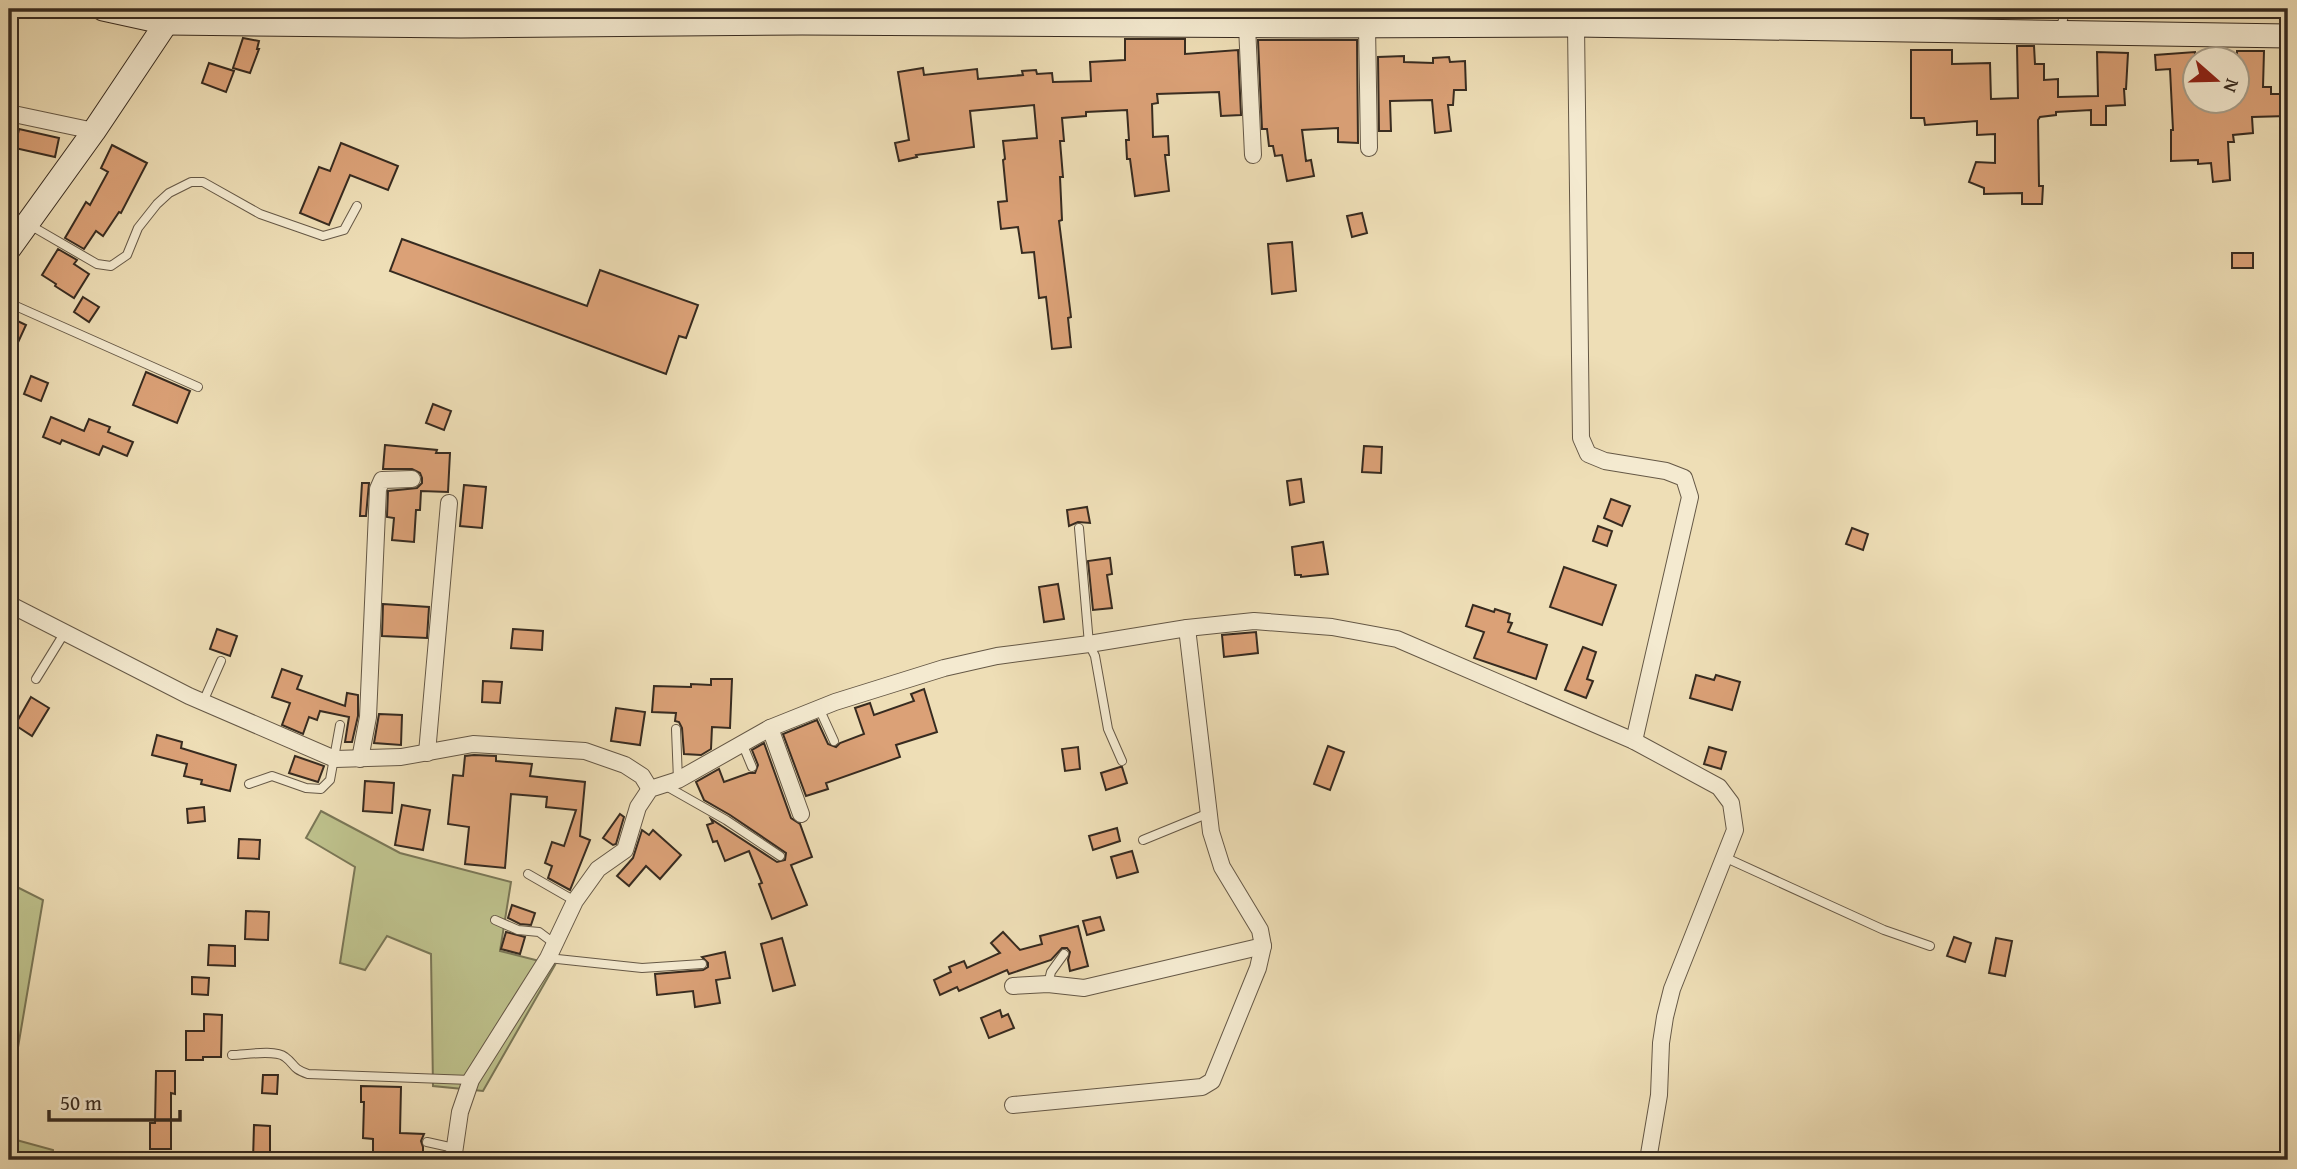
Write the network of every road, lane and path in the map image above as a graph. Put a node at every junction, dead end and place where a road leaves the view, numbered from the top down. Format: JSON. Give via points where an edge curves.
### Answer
{"nodes":[{"id":1,"x":103,"y":9,"type":"edge"},
{"id":2,"x":2066,"y":9,"type":"edge"},
{"id":3,"x":172,"y":16,"type":"edge"},
{"id":4,"x":1248,"y":17,"type":"edge"},
{"id":5,"x":1398,"y":17,"type":"edge"},
{"id":6,"x":1318,"y":18,"type":"edge"},
{"id":7,"x":1576,"y":25,"type":"junction"},
{"id":8,"x":1367,"y":26,"type":"junction"},
{"id":9,"x":2060,"y":32,"type":"junction"},
{"id":10,"x":2288,"y":36,"type":"edge"},
{"id":11,"x":9,"y":113,"type":"edge"},
{"id":12,"x":94,"y":131,"type":"junction"},
{"id":13,"x":1369,"y":148,"type":"dead end"},
{"id":14,"x":1254,"y":155,"type":"dead end"},
{"id":15,"x":357,"y":206,"type":"dead end"},
{"id":16,"x":27,"y":224,"type":"junction"},
{"id":17,"x":9,"y":249,"type":"edge"},
{"id":18,"x":9,"y":303,"type":"edge"},
{"id":19,"x":198,"y":387,"type":"dead end"},
{"id":20,"x":412,"y":480,"type":"dead end"},
{"id":21,"x":449,"y":503,"type":"dead end"},
{"id":22,"x":1079,"y":528,"type":"dead end"},
{"id":23,"x":9,"y":604,"type":"edge"},
{"id":24,"x":1187,"y":628,"type":"junction"},
{"id":25,"x":65,"y":632,"type":"junction"},
{"id":26,"x":1089,"y":644,"type":"junction"},
{"id":27,"x":221,"y":661,"type":"dead end"},
{"id":28,"x":36,"y":679,"type":"dead end"},
{"id":29,"x":203,"y":702,"type":"junction"},
{"id":30,"x":819,"y":708,"type":"junction"},
{"id":31,"x":340,"y":724,"type":"dead end"},
{"id":32,"x":770,"y":728,"type":"junction"},
{"id":33,"x":677,"y":729,"type":"dead end"},
{"id":34,"x":834,"y":741,"type":"dead end"},
{"id":35,"x":1634,"y":741,"type":"junction"},
{"id":36,"x":743,"y":743,"type":"junction"},
{"id":37,"x":427,"y":753,"type":"junction"},
{"id":38,"x":335,"y":759,"type":"junction"},
{"id":39,"x":360,"y":759,"type":"junction"},
{"id":40,"x":1122,"y":761,"type":"dead end"},
{"id":41,"x":752,"y":767,"type":"dead end"},
{"id":42,"x":249,"y":783,"type":"dead end"},
{"id":43,"x":664,"y":785,"type":"junction"},
{"id":44,"x":1209,"y":813,"type":"junction"},
{"id":45,"x":802,"y":814,"type":"dead end"},
{"id":46,"x":1143,"y":840,"type":"dead end"},
{"id":47,"x":780,"y":856,"type":"dead end"},
{"id":48,"x":1724,"y":857,"type":"junction"},
{"id":49,"x":528,"y":874,"type":"dead end"},
{"id":50,"x":575,"y":901,"type":"junction"},
{"id":51,"x":495,"y":920,"type":"dead end"},
{"id":52,"x":1263,"y":946,"type":"junction"},
{"id":53,"x":1930,"y":946,"type":"dead end"},
{"id":54,"x":551,"y":951,"type":"junction"},
{"id":55,"x":1064,"y":954,"type":"dead end"},
{"id":56,"x":702,"y":964,"type":"dead end"},
{"id":57,"x":1048,"y":984,"type":"junction"},
{"id":58,"x":1013,"y":986,"type":"dead end"},
{"id":59,"x":232,"y":1055,"type":"dead end"},
{"id":60,"x":471,"y":1080,"type":"junction"},
{"id":61,"x":1013,"y":1105,"type":"dead end"},
{"id":62,"x":427,"y":1142,"type":"dead end"},
{"id":63,"x":453,"y":1154,"type":"edge"},
{"id":64,"x":1648,"y":1160,"type":"edge"}],
"edges":[{"from":1,"to":3,"type":"street"},
{"from":2,"to":9,"type":"lane"},
{"from":3,"to":4,"type":"street","via":[[461,26]]},
{"from":3,"to":12,"type":"street"},
{"from":4,"to":6,"type":"street"},
{"from":4,"to":14,"type":"street"},
{"from":5,"to":7,"type":"street"},
{"from":5,"to":8,"type":"street"},
{"from":6,"to":8,"type":"street"},
{"from":7,"to":9,"type":"street"},
{"from":7,"to":35,"type":"street","via":[[1581,438],[1588,453],[1605,461],[1684,478],[1690,497]]},
{"from":8,"to":13,"type":"street"},
{"from":9,"to":10,"type":"street"},
{"from":11,"to":12,"type":"street"},
{"from":12,"to":16,"type":"street"},
{"from":15,"to":16,"type":"lane","via":[[344,230],[323,236],[260,214],[203,182],[191,183],[156,204],[138,228],[127,255],[111,265],[97,264]]},
{"from":16,"to":17,"type":"street"},
{"from":18,"to":19,"type":"lane"},
{"from":20,"to":39,"type":"street","via":[[387,478],[378,489],[368,718]]},
{"from":21,"to":37,"type":"street"},
{"from":22,"to":26,"type":"lane"},
{"from":23,"to":25,"type":"street"},
{"from":24,"to":26,"type":"street"},
{"from":24,"to":35,"type":"street","via":[[1254,621],[1332,627],[1397,639]]},
{"from":24,"to":44,"type":"street"},
{"from":25,"to":28,"type":"lane"},
{"from":25,"to":29,"type":"street"},
{"from":26,"to":30,"type":"street","via":[[944,668]]},
{"from":26,"to":40,"type":"lane","via":[[1108,729]]},
{"from":27,"to":29,"type":"lane"},
{"from":29,"to":38,"type":"street"},
{"from":30,"to":32,"type":"street"},
{"from":30,"to":34,"type":"lane"},
{"from":31,"to":38,"type":"lane"},
{"from":32,"to":36,"type":"street"},
{"from":32,"to":45,"type":"street"},
{"from":33,"to":43,"type":"lane"},
{"from":35,"to":48,"type":"street","via":[[1719,787],[1731,803],[1735,830]]},
{"from":36,"to":41,"type":"lane"},
{"from":36,"to":43,"type":"street"},
{"from":37,"to":39,"type":"street"},
{"from":37,"to":43,"type":"street","via":[[473,744],[585,751]]},
{"from":38,"to":39,"type":"street"},
{"from":38,"to":42,"type":"lane","via":[[330,780],[321,789],[272,776]]},
{"from":43,"to":47,"type":"lane"},
{"from":43,"to":50,"type":"street","via":[[639,807],[625,850],[598,869]]},
{"from":44,"to":46,"type":"lane"},
{"from":44,"to":52,"type":"street","via":[[1222,867],[1259,930]]},
{"from":48,"to":53,"type":"lane","via":[[1884,930]]},
{"from":48,"to":64,"type":"street","via":[[1672,989],[1661,1042],[1659,1095]]},
{"from":49,"to":50,"type":"lane"},
{"from":50,"to":54,"type":"street"},
{"from":51,"to":54,"type":"lane","via":[[518,930],[539,932]]},
{"from":52,"to":57,"type":"street","via":[[1084,988]]},
{"from":52,"to":61,"type":"street","via":[[1212,1081],[1202,1087]]},
{"from":54,"to":56,"type":"lane","via":[[642,968]]},
{"from":54,"to":60,"type":"street"},
{"from":55,"to":57,"type":"lane"},
{"from":57,"to":58,"type":"street"},
{"from":59,"to":60,"type":"lane","via":[[273,1053],[308,1074]]},
{"from":60,"to":63,"type":"street"},
{"from":62,"to":63,"type":"lane"}]}
